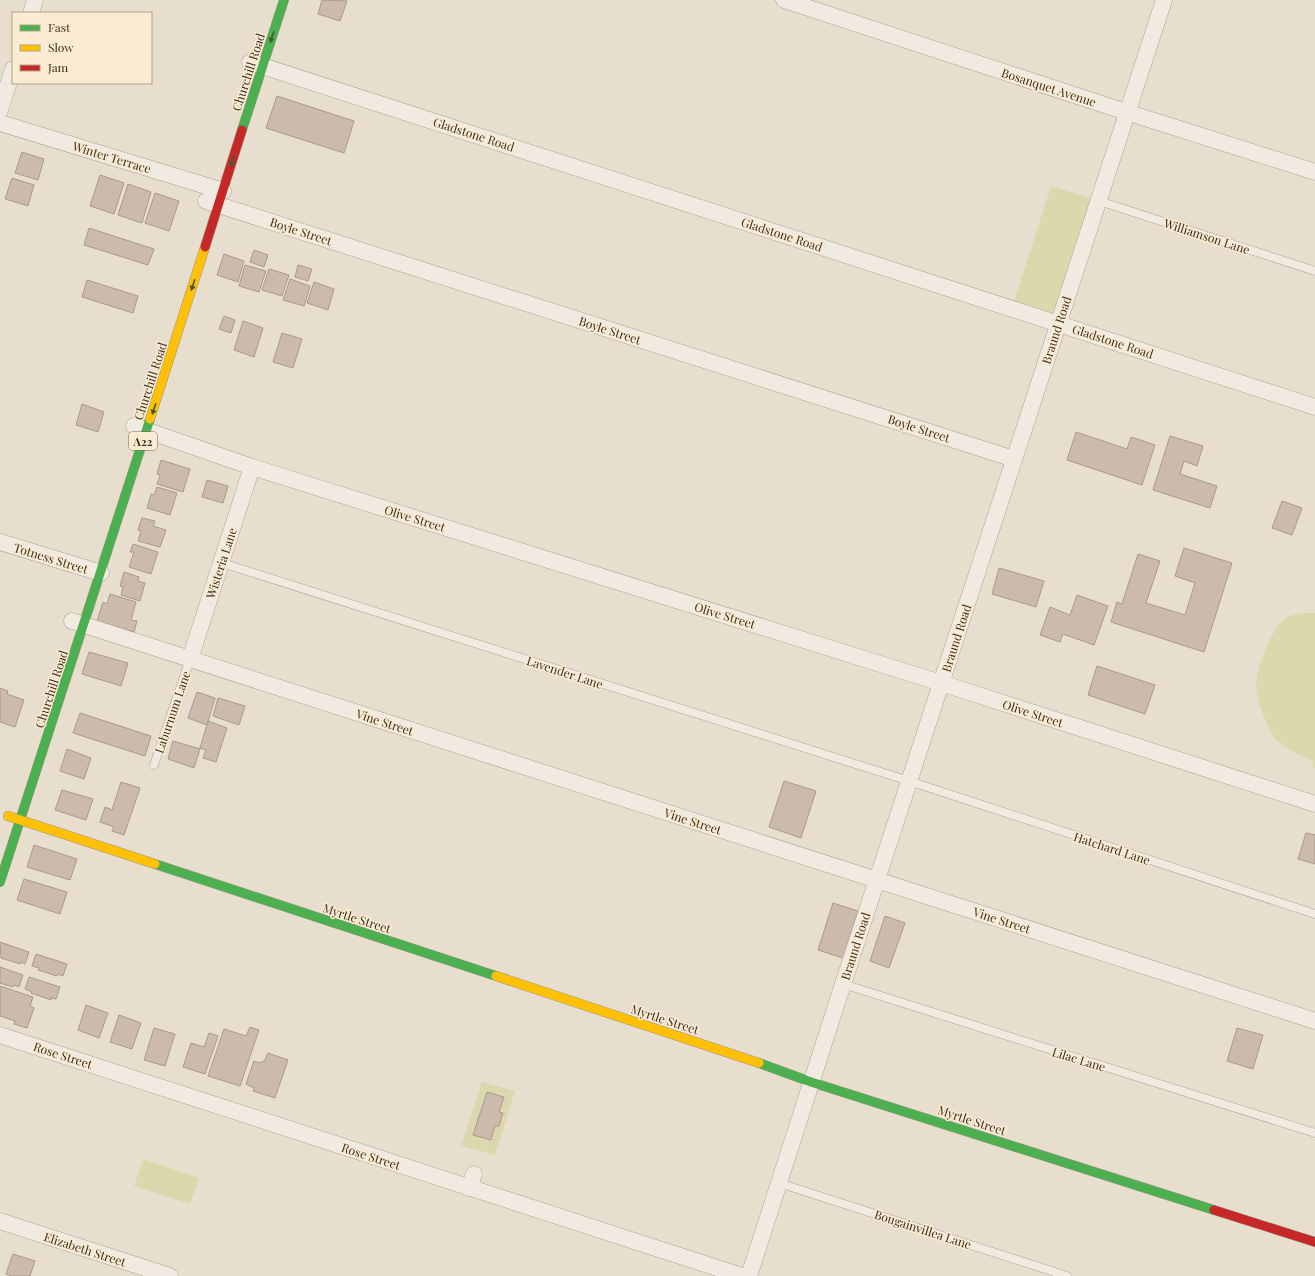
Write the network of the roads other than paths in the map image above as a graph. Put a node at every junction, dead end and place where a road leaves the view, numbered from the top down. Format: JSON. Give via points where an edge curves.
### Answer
{"nodes":[{"id":1,"x":35,"y":0,"type":"edge"},
{"id":2,"x":284,"y":0,"type":"edge"},
{"id":3,"x":784,"y":0,"type":"edge"},
{"id":4,"x":1164,"y":0,"type":"edge"},
{"id":5,"x":31,"y":12,"type":"edge"},
{"id":6,"x":253,"y":63,"type":"junction"},
{"id":7,"x":12,"y":72,"type":"edge"},
{"id":8,"x":0,"y":110,"type":"edge"},
{"id":9,"x":1127,"y":112,"type":"junction"},
{"id":10,"x":0,"y":123,"type":"edge"},
{"id":11,"x":1315,"y":172,"type":"edge"},
{"id":12,"x":212,"y":195,"type":"junction"},
{"id":13,"x":1099,"y":201,"type":"junction"},
{"id":14,"x":1315,"y":271,"type":"edge"},
{"id":15,"x":1058,"y":323,"type":"junction"},
{"id":16,"x":1315,"y":407,"type":"edge"},
{"id":17,"x":137,"y":428,"type":"junction"},
{"id":18,"x":1014,"y":459,"type":"junction"},
{"id":19,"x":252,"y":467,"type":"junction"},
{"id":20,"x":0,"y":542,"type":"edge"},
{"id":21,"x":222,"y":563,"type":"junction"},
{"id":22,"x":92,"y":570,"type":"junction"},
{"id":23,"x":75,"y":622,"type":"junction"},
{"id":24,"x":190,"y":659,"type":"junction"},
{"id":25,"x":941,"y":683,"type":"junction"},
{"id":26,"x":154,"y":765,"type":"dead end"},
{"id":27,"x":909,"y":781,"type":"junction"},
{"id":28,"x":1315,"y":804,"type":"edge"},
{"id":29,"x":8,"y":816,"type":"dead end"},
{"id":30,"x":20,"y":820,"type":"junction"},
{"id":31,"x":877,"y":880,"type":"junction"},
{"id":32,"x":0,"y":882,"type":"edge"},
{"id":33,"x":1315,"y":914,"type":"edge"},
{"id":34,"x":842,"y":984,"type":"junction"},
{"id":35,"x":1315,"y":1021,"type":"edge"},
{"id":36,"x":0,"y":1035,"type":"edge"},
{"id":37,"x":811,"y":1082,"type":"junction"},
{"id":38,"x":1315,"y":1133,"type":"edge"},
{"id":39,"x":778,"y":1182,"type":"junction"},
{"id":40,"x":0,"y":1221,"type":"edge"},
{"id":41,"x":1315,"y":1242,"type":"edge"},
{"id":42,"x":170,"y":1276,"type":"edge"},
{"id":43,"x":742,"y":1276,"type":"edge"},
{"id":44,"x":749,"y":1276,"type":"edge"},
{"id":45,"x":1066,"y":1276,"type":"edge"}],
"edges":[{"from":1,"to":5,"type":"street"},
{"from":2,"to":6,"type":"street","name":"Churchill Road","number":"A22","one_way":true},
{"from":3,"to":9,"type":"street","name":"Bosanquet Avenue"},
{"from":4,"to":9,"type":"street","name":"Braund Road"},
{"from":6,"to":12,"type":"street","name":"Churchill Road","number":"A22","one_way":true},
{"from":6,"to":15,"type":"street","name":"Gladstone Road"},
{"from":7,"to":8,"type":"street"},
{"from":9,"to":11,"type":"street","name":"Bosanquet Avenue"},
{"from":9,"to":13,"type":"street","name":"Braund Road"},
{"from":10,"to":12,"type":"street","name":"Winter Terrace"},
{"from":12,"to":17,"type":"street","name":"Churchill Road","number":"A22","one_way":true},
{"from":12,"to":18,"type":"street","name":"Boyle Street"},
{"from":13,"to":14,"type":"lane","name":"Williamson Lane"},
{"from":13,"to":15,"type":"street","name":"Braund Road"},
{"from":15,"to":16,"type":"street","name":"Gladstone Road"},
{"from":15,"to":18,"type":"street","name":"Braund Road"},
{"from":17,"to":19,"type":"street","name":"Olive Street"},
{"from":17,"to":22,"type":"street","name":"Churchill Road","number":"A22"},
{"from":18,"to":25,"type":"street","name":"Braund Road"},
{"from":19,"to":21,"type":"street","name":"Wisteria Lane"},
{"from":19,"to":25,"type":"street","name":"Olive Street"},
{"from":20,"to":22,"type":"street","name":"Totness Street"},
{"from":21,"to":24,"type":"street","name":"Wisteria Lane"},
{"from":21,"to":27,"type":"lane","name":"Lavender Lane"},
{"from":22,"to":23,"type":"street","name":"Churchill Road","number":"A22"},
{"from":23,"to":24,"type":"street","name":"Vine Street"},
{"from":23,"to":30,"type":"street","name":"Churchill Road","number":"A22"},
{"from":24,"to":26,"type":"lane","name":"Laburnum Lane"},
{"from":24,"to":31,"type":"street","name":"Vine Street"},
{"from":25,"to":27,"type":"street","name":"Braund Road"},
{"from":25,"to":28,"type":"street","name":"Olive Street"},
{"from":27,"to":31,"type":"street","name":"Braund Road"},
{"from":27,"to":33,"type":"lane","name":"Hatchard Lane"},
{"from":29,"to":30,"type":"street","name":"Myrtle Street"},
{"from":30,"to":32,"type":"street","name":"Churchill Road","number":"A22"},
{"from":30,"to":37,"type":"street","name":"Myrtle Street","via":[[751,1060]]},
{"from":31,"to":34,"type":"street","name":"Braund Road"},
{"from":31,"to":35,"type":"street","name":"Vine Street"},
{"from":34,"to":37,"type":"street","name":"Braund Road"},
{"from":34,"to":38,"type":"lane","name":"Lilac Lane"},
{"from":36,"to":43,"type":"street","name":"Rose Street","via":[[472,1181]]},
{"from":37,"to":39,"type":"street","name":"Braund Road"},
{"from":37,"to":41,"type":"street","name":"Myrtle Street"},
{"from":39,"to":44,"type":"street","name":"Braund Road"},
{"from":39,"to":45,"type":"lane","name":"Bougainvillea Lane"},
{"from":40,"to":42,"type":"street","name":"Elizabeth Street"}]}
